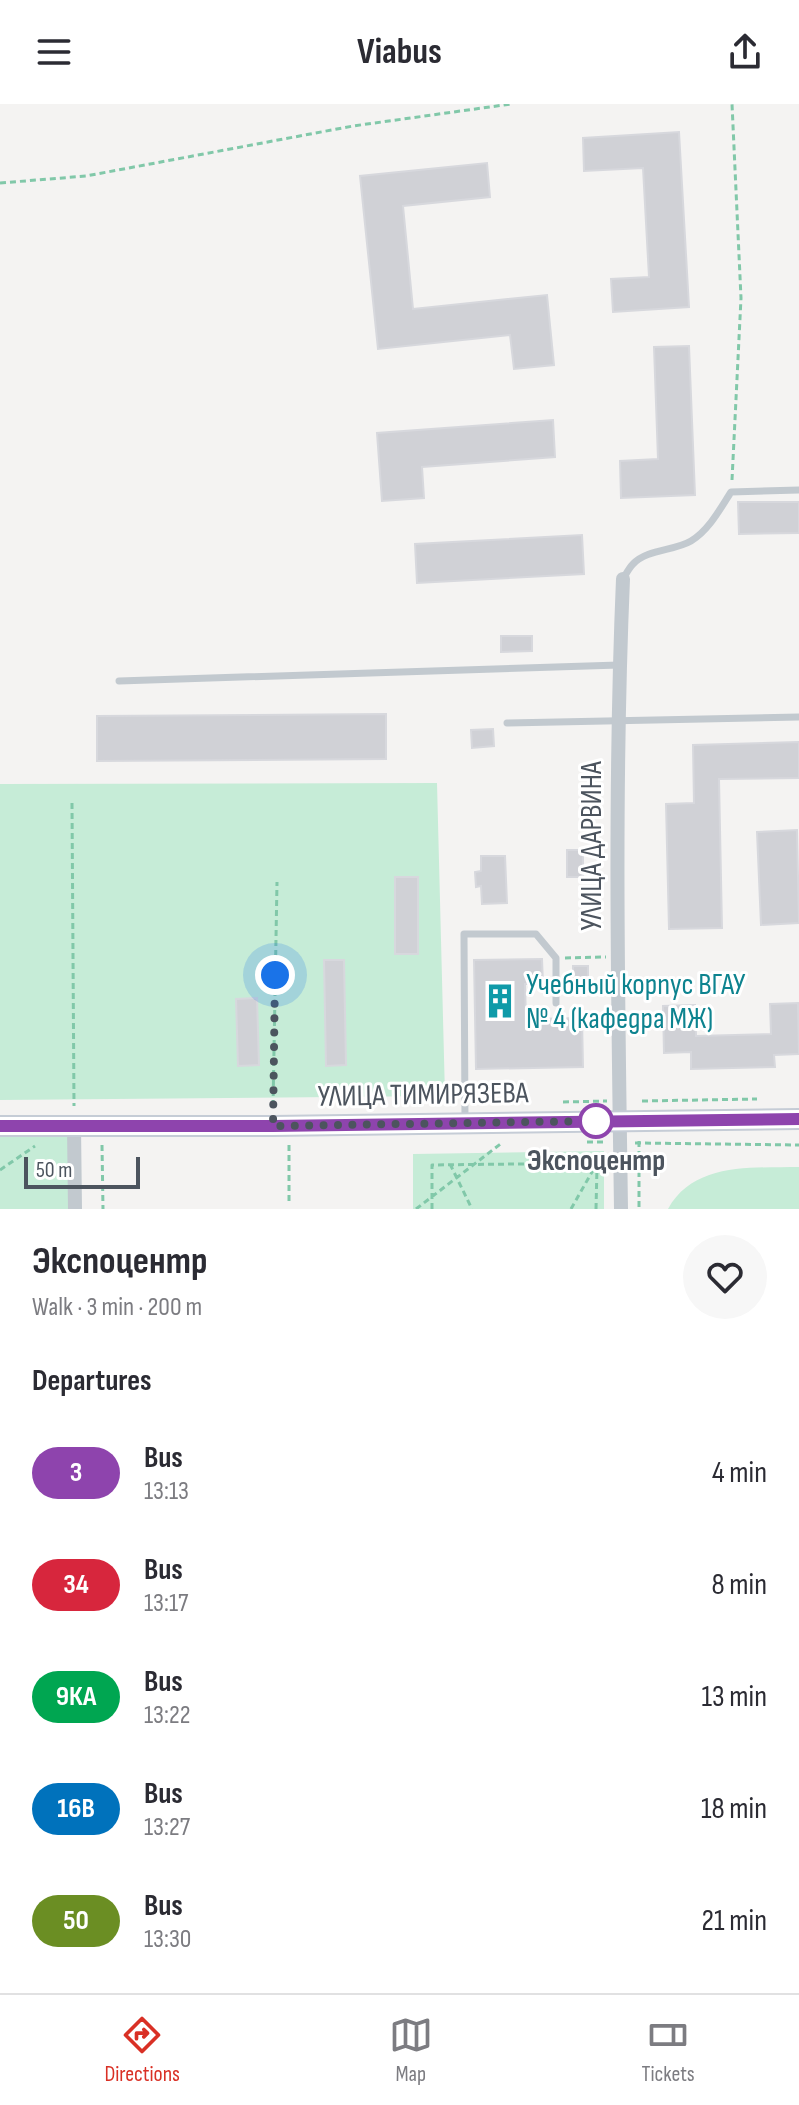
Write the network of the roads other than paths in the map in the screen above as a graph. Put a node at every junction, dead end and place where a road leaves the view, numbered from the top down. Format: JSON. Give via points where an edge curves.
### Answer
{"nodes":[{"id":1,"x":799,"y":490,"type":"edge"},
{"id":2,"x":623,"y":579,"type":"joint"},
{"id":3,"x":619,"y":665,"type":"junction"},
{"id":4,"x":119,"y":681,"type":"dead end"},
{"id":5,"x":799,"y":717,"type":"edge"},
{"id":6,"x":617,"y":720,"type":"junction"},
{"id":7,"x":507,"y":723,"type":"dead end"},
{"id":8,"x":556,"y":1003,"type":"dead end"},
{"id":9,"x":799,"y":1119,"type":"edge"},
{"id":10,"x":465,"y":1123,"type":"junction"},
{"id":11,"x":0,"y":1126,"type":"edge"},
{"id":12,"x":74,"y":1126,"type":"junction"},
{"id":13,"x":620,"y":1132,"type":"junction"},
{"id":14,"x":75,"y":1209,"type":"edge"},
{"id":15,"x":621,"y":1209,"type":"edge"}],
"edges":[{"from":1,"to":2,"type":"lane","via":[[731,492],[695,539],[642,557]]},
{"from":2,"to":3,"type":"street","name":"УЛИЦА ДАРВИНА"},
{"from":3,"to":4,"type":"lane"},
{"from":3,"to":6,"type":"street","name":"УЛИЦА ДАРВИНА"},
{"from":5,"to":6,"type":"lane"},
{"from":6,"to":7,"type":"lane"},
{"from":6,"to":13,"type":"street","name":"УЛИЦА ДАРВИНА"},
{"from":8,"to":10,"type":"lane","via":[[556,958],[536,934],[464,934]]},
{"from":9,"to":13,"type":"main road","name":"УЛИЦА ТИМИРЯЗЕВА"},
{"from":10,"to":12,"type":"main road","name":"УЛИЦА ТИМИРЯЗЕВА","via":[[281,1131]]},
{"from":10,"to":13,"type":"main road","name":"УЛИЦА ТИМИРЯЗЕВА"},
{"from":11,"to":12,"type":"main road","name":"УЛИЦА ТИМИРЯЗЕВА"},
{"from":12,"to":14,"type":"street"},
{"from":13,"to":15,"type":"street","name":"УЛИЦА ДАРВИНА"}]}
